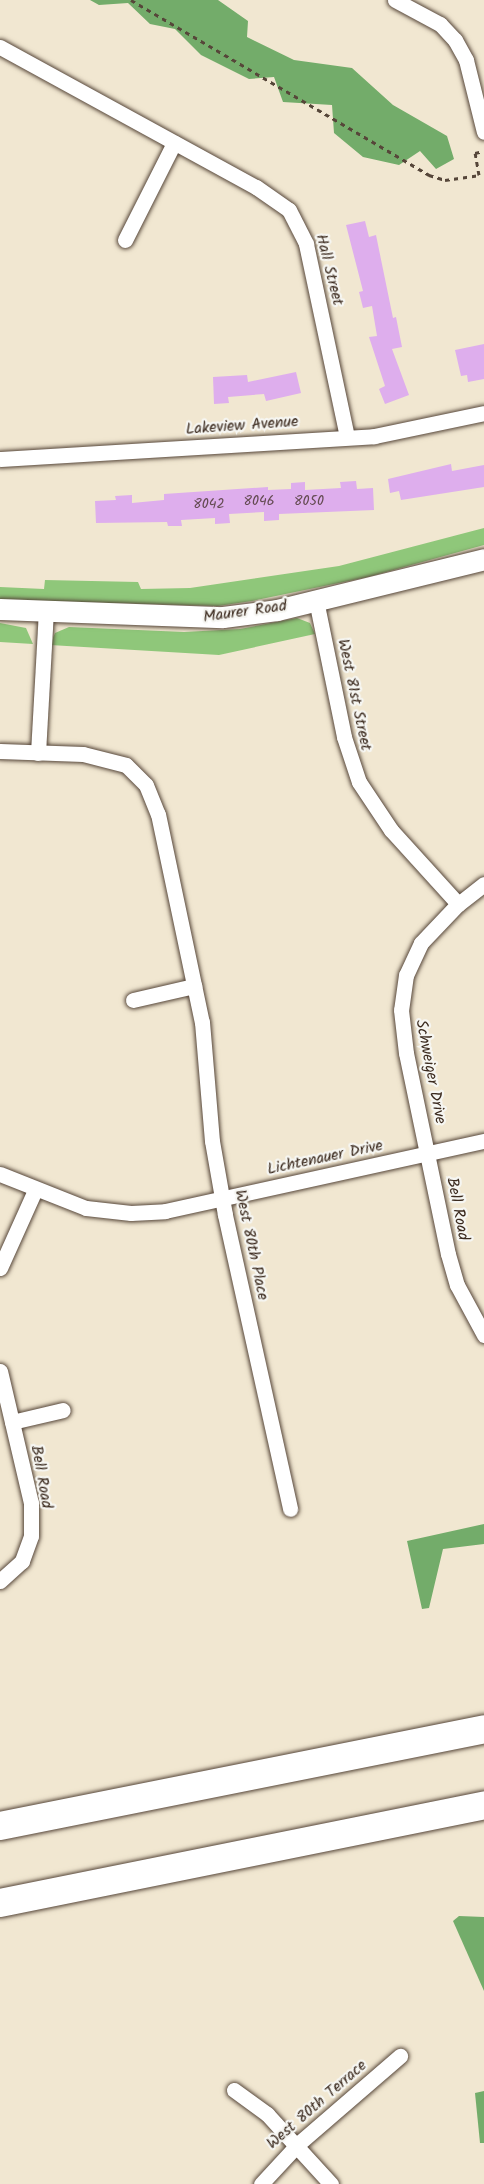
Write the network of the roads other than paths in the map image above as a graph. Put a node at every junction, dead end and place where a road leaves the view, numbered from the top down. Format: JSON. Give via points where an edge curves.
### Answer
{"nodes":[{"id":1,"x":395,"y":0,"type":"edge"},
{"id":2,"x":0,"y":47,"type":"edge"},
{"id":3,"x":484,"y":132,"type":"edge"},
{"id":4,"x":174,"y":143,"type":"junction"},
{"id":5,"x":125,"y":240,"type":"dead end"},
{"id":6,"x":484,"y":413,"type":"edge"},
{"id":7,"x":347,"y":437,"type":"junction"},
{"id":8,"x":0,"y":459,"type":"edge"},
{"id":9,"x":484,"y":559,"type":"edge"},
{"id":10,"x":316,"y":600,"type":"junction"},
{"id":11,"x":0,"y":609,"type":"edge"},
{"id":12,"x":46,"y":612,"type":"junction"},
{"id":13,"x":0,"y":751,"type":"edge"},
{"id":14,"x":38,"y":753,"type":"junction"},
{"id":15,"x":484,"y":884,"type":"edge"},
{"id":16,"x":458,"y":904,"type":"junction"},
{"id":17,"x":194,"y":986,"type":"junction"},
{"id":18,"x":133,"y":1000,"type":"dead end"},
{"id":19,"x":484,"y":1141,"type":"edge"},
{"id":20,"x":428,"y":1154,"type":"junction"},
{"id":21,"x":0,"y":1174,"type":"edge"},
{"id":22,"x":35,"y":1190,"type":"junction"},
{"id":23,"x":222,"y":1198,"type":"junction"},
{"id":24,"x":0,"y":1268,"type":"edge"},
{"id":25,"x":484,"y":1335,"type":"edge"},
{"id":26,"x":0,"y":1371,"type":"edge"},
{"id":27,"x":63,"y":1410,"type":"dead end"},
{"id":28,"x":12,"y":1422,"type":"junction"},
{"id":29,"x":290,"y":1509,"type":"dead end"},
{"id":30,"x":0,"y":1581,"type":"edge"},
{"id":31,"x":484,"y":1729,"type":"edge"},
{"id":32,"x":484,"y":1805,"type":"edge"},
{"id":33,"x":0,"y":1826,"type":"edge"},
{"id":34,"x":0,"y":1903,"type":"edge"},
{"id":35,"x":400,"y":2056,"type":"dead end"},
{"id":36,"x":234,"y":2090,"type":"dead end"},
{"id":37,"x":298,"y":2144,"type":"junction"},
{"id":38,"x":261,"y":2184,"type":"edge"},
{"id":39,"x":332,"y":2184,"type":"edge"}],
"edges":[{"from":1,"to":3,"type":"street","via":[[440,24],[455,40],[466,60]]},
{"from":2,"to":4,"type":"street","name":"Hall Street"},
{"from":4,"to":5,"type":"street"},
{"from":4,"to":7,"type":"street","name":"Hall Street","via":[[276,199],[298,224]]},
{"from":6,"to":7,"type":"street","name":"Lakeview Avenue","via":[[374,436]]},
{"from":7,"to":8,"type":"street","name":"Lakeview Avenue"},
{"from":9,"to":10,"type":"street","name":"Maurer Road"},
{"from":10,"to":12,"type":"street","name":"Maurer Road","via":[[255,614],[199,619]]},
{"from":10,"to":16,"type":"street","name":"West 81st Street","via":[[344,737],[359,782],[391,830]]},
{"from":11,"to":12,"type":"street","name":"Maurer Road"},
{"from":12,"to":14,"type":"street"},
{"from":13,"to":14,"type":"street","name":"West 80th Place"},
{"from":14,"to":17,"type":"street","name":"West 80th Place","via":[[82,754],[126,765],[146,785],[158,814]]},
{"from":15,"to":16,"type":"street","name":"Schweiger Drive"},
{"from":16,"to":20,"type":"street","name":"Schweiger Drive","via":[[421,943],[402,992],[401,1028]]},
{"from":17,"to":18,"type":"street"},
{"from":17,"to":23,"type":"street","name":"West 80th Place","via":[[202,1022],[212,1141]]},
{"from":19,"to":20,"type":"street","name":"Lichtenauer Drive"},
{"from":20,"to":23,"type":"street","name":"Lichtenauer Drive"},
{"from":20,"to":25,"type":"street","name":"Bell Road","via":[[451,1264]]},
{"from":21,"to":22,"type":"street","name":"Lichtenauer Drive"},
{"from":22,"to":23,"type":"street","name":"Lichtenauer Drive","via":[[86,1208],[130,1213],[165,1211]]},
{"from":22,"to":24,"type":"street"},
{"from":23,"to":29,"type":"street","name":"West 80th Place"},
{"from":26,"to":28,"type":"street"},
{"from":27,"to":28,"type":"street"},
{"from":28,"to":30,"type":"street","name":"Bell Road","via":[[31,1503],[31,1536],[22,1561]]},
{"from":31,"to":33,"type":"highway"},
{"from":32,"to":34,"type":"highway"},
{"from":35,"to":37,"type":"street","name":"West 80th Terrace"},
{"from":36,"to":37,"type":"street"},
{"from":37,"to":38,"type":"street","name":"West 80th Terrace"},
{"from":37,"to":39,"type":"street"}]}
